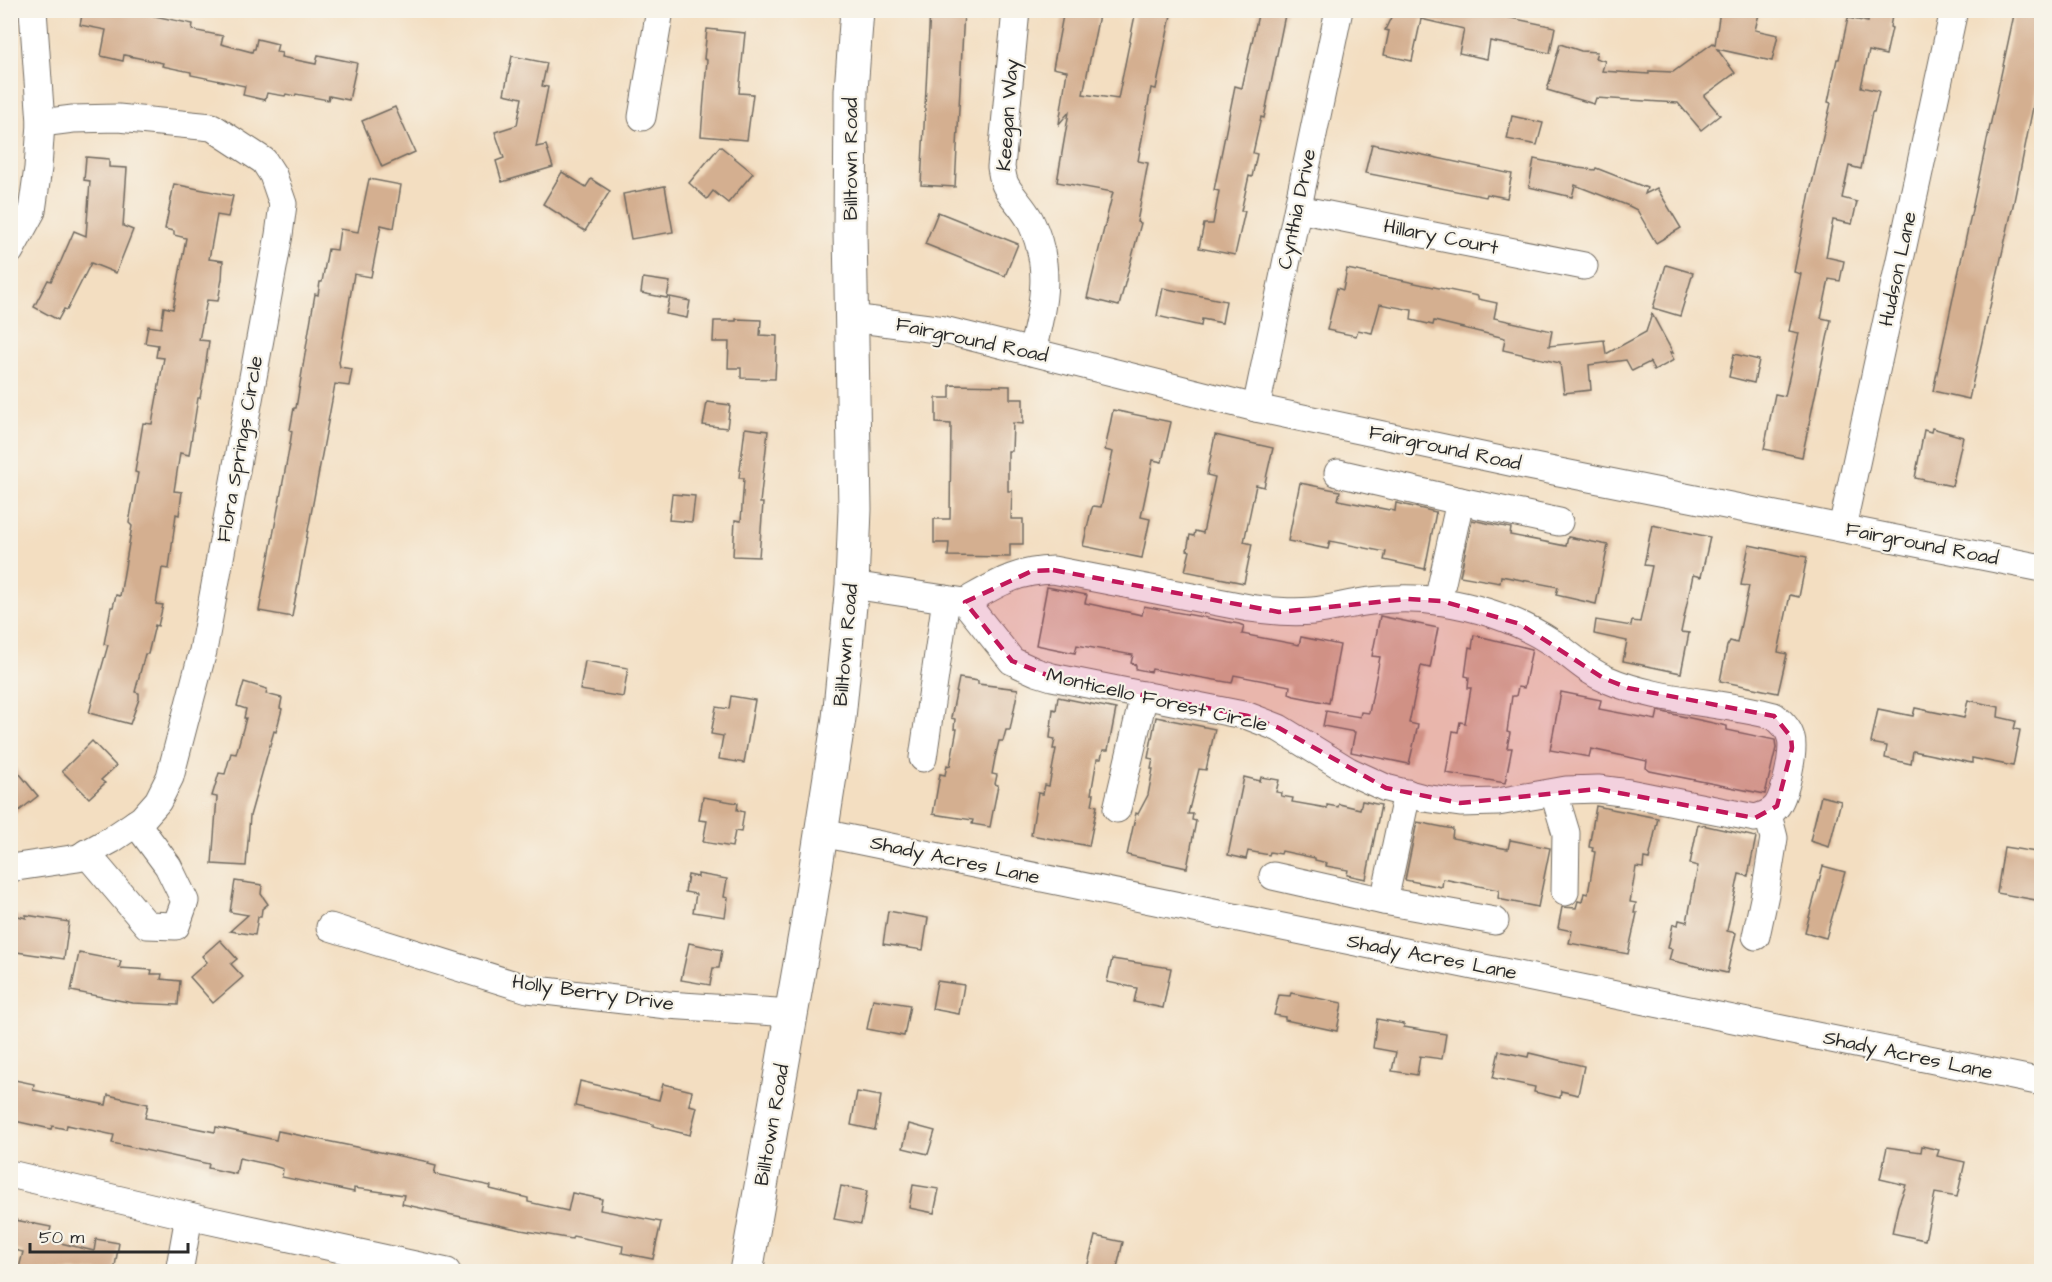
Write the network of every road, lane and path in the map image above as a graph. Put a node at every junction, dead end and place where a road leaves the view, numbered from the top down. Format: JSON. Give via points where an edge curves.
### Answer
{"nodes":[{"id":1,"x":33,"y":10,"type":"edge"},
{"id":2,"x":660,"y":10,"type":"edge"},
{"id":3,"x":858,"y":10,"type":"edge"},
{"id":4,"x":1016,"y":10,"type":"edge"},
{"id":5,"x":1339,"y":10,"type":"edge"},
{"id":6,"x":1954,"y":10,"type":"edge"},
{"id":7,"x":642,"y":117,"type":"dead end"},
{"id":8,"x":41,"y":123,"type":"junction"},
{"id":9,"x":1298,"y":209,"type":"junction"},
{"id":10,"x":10,"y":251,"type":"edge"},
{"id":11,"x":1584,"y":266,"type":"dead end"},
{"id":12,"x":852,"y":318,"type":"junction"},
{"id":13,"x":1032,"y":352,"type":"junction"},
{"id":14,"x":1256,"y":408,"type":"junction"},
{"id":15,"x":1338,"y":473,"type":"dead end"},
{"id":16,"x":1460,"y":501,"type":"junction"},
{"id":17,"x":1558,"y":522,"type":"dead end"},
{"id":18,"x":1842,"y":528,"type":"junction"},
{"id":19,"x":2042,"y":568,"type":"edge"},
{"id":20,"x":852,"y":585,"type":"junction"},
{"id":21,"x":956,"y":600,"type":"junction"},
{"id":22,"x":1438,"y":601,"type":"junction"},
{"id":23,"x":1144,"y":695,"type":"junction"},
{"id":24,"x":923,"y":758,"type":"dead end"},
{"id":25,"x":1407,"y":793,"type":"junction"},
{"id":26,"x":1554,"y":793,"type":"junction"},
{"id":27,"x":1117,"y":810,"type":"dead end"},
{"id":28,"x":1768,"y":815,"type":"junction"},
{"id":29,"x":136,"y":824,"type":"junction"},
{"id":30,"x":822,"y":833,"type":"junction"},
{"id":31,"x":86,"y":853,"type":"junction"},
{"id":32,"x":10,"y":868,"type":"edge"},
{"id":33,"x":1273,"y":876,"type":"dead end"},
{"id":34,"x":1565,"y":892,"type":"dead end"},
{"id":35,"x":1384,"y":901,"type":"junction"},
{"id":36,"x":1495,"y":921,"type":"dead end"},
{"id":37,"x":330,"y":927,"type":"dead end"},
{"id":38,"x":1756,"y":936,"type":"dead end"},
{"id":39,"x":792,"y":1013,"type":"junction"},
{"id":40,"x":2042,"y":1082,"type":"edge"},
{"id":41,"x":10,"y":1174,"type":"edge"},
{"id":42,"x":189,"y":1216,"type":"junction"},
{"id":43,"x":179,"y":1272,"type":"edge"},
{"id":44,"x":447,"y":1272,"type":"edge"},
{"id":45,"x":746,"y":1272,"type":"edge"}],
"edges":[{"from":1,"to":8,"type":"street"},
{"from":2,"to":7,"type":"street"},
{"from":3,"to":12,"type":"main road","name":"Billtown Road","via":[[851,91]]},
{"from":4,"to":13,"type":"street","name":"Keegan Way","via":[[1001,168],[1005,185],[1030,220],[1041,249],[1044,301]]},
{"from":5,"to":9,"type":"street","name":"Cynthia Drive"},
{"from":6,"to":18,"type":"street","name":"Hudson Lane"},
{"from":8,"to":10,"type":"street","via":[[32,211]]},
{"from":8,"to":29,"type":"street","name":"Flora Springs Circle","via":[[118,118],[212,127],[264,161],[283,204],[203,651],[170,777],[158,801]]},
{"from":9,"to":11,"type":"street","name":"Hillary Court"},
{"from":9,"to":14,"type":"street","name":"Cynthia Drive"},
{"from":12,"to":13,"type":"street","name":"Fairground Road","via":[[944,330]]},
{"from":12,"to":20,"type":"main road","name":"Billtown Road"},
{"from":13,"to":14,"type":"street","name":"Fairground Road"},
{"from":14,"to":18,"type":"street","name":"Fairground Road"},
{"from":15,"to":16,"type":"street"},
{"from":16,"to":17,"type":"street"},
{"from":16,"to":22,"type":"street"},
{"from":18,"to":19,"type":"street","name":"Fairground Road"},
{"from":20,"to":21,"type":"street"},
{"from":20,"to":30,"type":"main road","name":"Billtown Road","via":[[839,718]]},
{"from":21,"to":22,"type":"street","via":[[1012,576],[1053,570],[1279,612],[1398,599]]},
{"from":21,"to":23,"type":"street","name":"Monticello Forest Circle","via":[[1012,661],[1052,677]]},
{"from":21,"to":24,"type":"street"},
{"from":22,"to":28,"type":"street","via":[[1478,609],[1520,624],[1603,678],[1628,688],[1774,716],[1784,724],[1792,748],[1783,795]]},
{"from":23,"to":25,"type":"street","name":"Monticello Forest Circle","via":[[1248,716],[1279,728],[1349,771]]},
{"from":23,"to":27,"type":"street"},
{"from":25,"to":26,"type":"street","name":"Monticello Forest Circle","via":[[1460,803],[1498,802]]},
{"from":25,"to":35,"type":"street"},
{"from":26,"to":28,"type":"street","name":"Monticello Forest Circle","via":[[1598,789],[1755,818]]},
{"from":26,"to":34,"type":"street","via":[[1566,832]]},
{"from":28,"to":38,"type":"street","via":[[1774,838]]},
{"from":29,"to":31,"type":"street","name":"Flora Springs Circle"},
{"from":29,"to":31,"type":"street","via":[[168,866],[185,901],[176,926],[147,925]]},
{"from":30,"to":39,"type":"main road","name":"Billtown Road"},
{"from":30,"to":40,"type":"street","name":"Shady Acres Lane"},
{"from":31,"to":32,"type":"street","name":"Flora Springs Circle","via":[[78,858]]},
{"from":33,"to":35,"type":"street"},
{"from":35,"to":36,"type":"street"},
{"from":37,"to":39,"type":"street","name":"Holly Berry Drive","via":[[528,989],[667,1005]]},
{"from":39,"to":45,"type":"main road","name":"Billtown Road"},
{"from":41,"to":42,"type":"street"},
{"from":42,"to":43,"type":"street"},
{"from":42,"to":44,"type":"street"}]}
